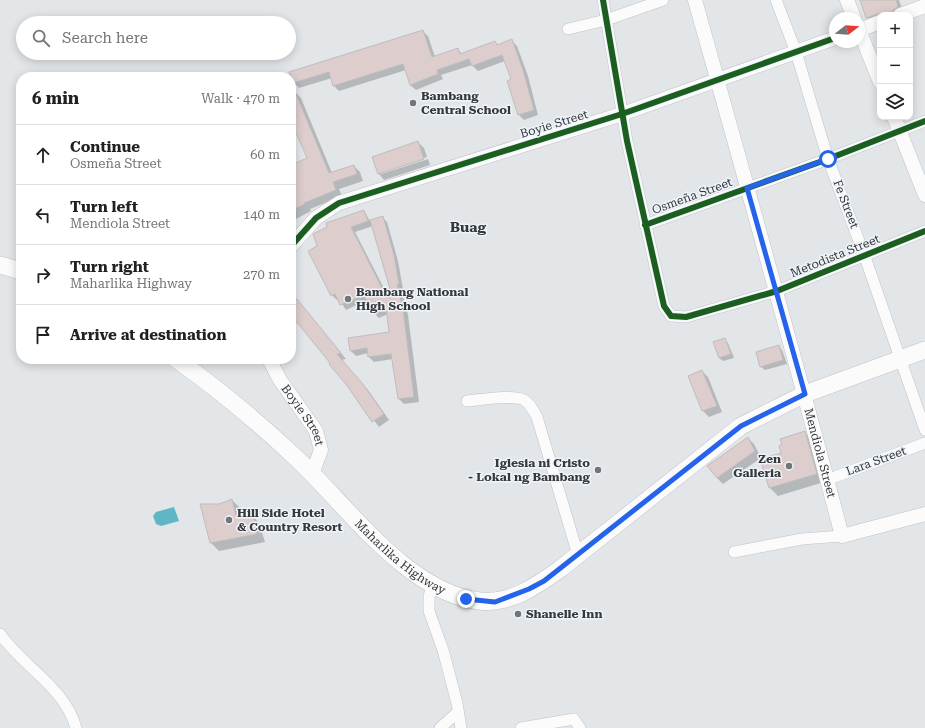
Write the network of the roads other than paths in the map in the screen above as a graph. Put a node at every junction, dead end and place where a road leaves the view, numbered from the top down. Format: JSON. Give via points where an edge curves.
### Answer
{"nodes":[{"id":1,"x":603,"y":0,"type":"edge"},
{"id":2,"x":662,"y":0,"type":"edge"},
{"id":3,"x":695,"y":0,"type":"edge"},
{"id":4,"x":776,"y":0,"type":"edge"},
{"id":5,"x":847,"y":0,"type":"edge"},
{"id":6,"x":925,"y":6,"type":"edge"},
{"id":7,"x":852,"y":12,"type":"edge"},
{"id":8,"x":908,"y":12,"type":"edge"},
{"id":9,"x":606,"y":20,"type":"junction"},
{"id":10,"x":877,"y":23,"type":"edge"},
{"id":11,"x":865,"y":28,"type":"edge"},
{"id":12,"x":568,"y":29,"type":"dead end"},
{"id":13,"x":829,"y":40,"type":"edge"},
{"id":14,"x":865,"y":45,"type":"edge"},
{"id":15,"x":796,"y":52,"type":"junction"},
{"id":16,"x":877,"y":75,"type":"edge"},
{"id":17,"x":718,"y":81,"type":"junction"},
{"id":18,"x":622,"y":114,"type":"junction"},
{"id":19,"x":895,"y":120,"type":"edge"},
{"id":20,"x":925,"y":121,"type":"edge"},
{"id":21,"x":900,"y":131,"type":"junction"},
{"id":22,"x":828,"y":159,"type":"junction"},
{"id":23,"x":747,"y":188,"type":"junction"},
{"id":24,"x":925,"y":195,"type":"edge"},
{"id":25,"x":645,"y":225,"type":"junction"},
{"id":26,"x":925,"y":231,"type":"edge"},
{"id":27,"x":296,"y":240,"type":"edge"},
{"id":28,"x":865,"y":257,"type":"junction"},
{"id":29,"x":0,"y":265,"type":"edge"},
{"id":30,"x":16,"y":270,"type":"edge"},
{"id":31,"x":777,"y":291,"type":"junction"},
{"id":32,"x":925,"y":350,"type":"edge"},
{"id":33,"x":901,"y":360,"type":"junction"},
{"id":34,"x":182,"y":364,"type":"edge"},
{"id":35,"x":272,"y":364,"type":"edge"},
{"id":36,"x":805,"y":394,"type":"junction"},
{"id":37,"x":467,"y":401,"type":"dead end"},
{"id":38,"x":925,"y":430,"type":"edge"},
{"id":39,"x":925,"y":443,"type":"edge"},
{"id":40,"x":312,"y":474,"type":"junction"},
{"id":41,"x":827,"y":480,"type":"junction"},
{"id":42,"x":925,"y":514,"type":"edge"},
{"id":43,"x":842,"y":536,"type":"junction"},
{"id":44,"x":734,"y":552,"type":"dead end"},
{"id":45,"x":578,"y":555,"type":"junction"},
{"id":46,"x":432,"y":584,"type":"junction"},
{"id":47,"x":0,"y":634,"type":"edge"},
{"id":48,"x":458,"y":712,"type":"junction"},
{"id":49,"x":76,"y":728,"type":"edge"},
{"id":50,"x":440,"y":728,"type":"edge"},
{"id":51,"x":461,"y":728,"type":"edge"},
{"id":52,"x":521,"y":728,"type":"edge"},
{"id":53,"x":580,"y":728,"type":"edge"}],
"edges":[{"from":1,"to":9,"type":"street","name":"Metodista Street"},
{"from":2,"to":9,"type":"street"},
{"from":3,"to":17,"type":"street","name":"Mendiola Street"},
{"from":4,"to":15,"type":"street","name":"Fe Street"},
{"from":5,"to":7,"type":"street"},
{"from":6,"to":8,"type":"street"},
{"from":9,"to":12,"type":"street"},
{"from":9,"to":18,"type":"street","name":"Metodista Street"},
{"from":10,"to":11,"type":"street"},
{"from":13,"to":15,"type":"street","name":"Boyie Street"},
{"from":14,"to":16,"type":"street"},
{"from":15,"to":17,"type":"street","name":"Boyie Street"},
{"from":15,"to":22,"type":"street","name":"Fe Street"},
{"from":17,"to":18,"type":"street","name":"Boyie Street"},
{"from":17,"to":23,"type":"street","name":"Mendiola Street"},
{"from":18,"to":25,"type":"street","name":"Metodista Street"},
{"from":18,"to":27,"type":"street","name":"Boyie Street","via":[[339,203],[316,218]]},
{"from":19,"to":21,"type":"street"},
{"from":20,"to":21,"type":"street","name":"Osmeña Street"},
{"from":21,"to":22,"type":"street","name":"Osmeña Street"},
{"from":21,"to":24,"type":"street"},
{"from":22,"to":23,"type":"street","name":"Osmeña Street"},
{"from":22,"to":28,"type":"street","name":"Fe Street"},
{"from":23,"to":25,"type":"street","name":"Osmeña Street"},
{"from":23,"to":31,"type":"street","name":"Mendiola Street"},
{"from":25,"to":31,"type":"street","name":"Metodista Street","via":[[664,306],[671,316],[686,317]]},
{"from":26,"to":28,"type":"street","name":"Metodista Street"},
{"from":28,"to":31,"type":"street","name":"Metodista Street"},
{"from":28,"to":33,"type":"street","name":"Fe Street"},
{"from":29,"to":30,"type":"main road"},
{"from":31,"to":36,"type":"street","name":"Mendiola Street"},
{"from":32,"to":33,"type":"main road","name":"Maharlika Highway"},
{"from":33,"to":36,"type":"main road","name":"Maharlika Highway"},
{"from":33,"to":38,"type":"street","name":"Fe Street"},
{"from":34,"to":40,"type":"main road","name":"Maharlika Highway","via":[[234,405]]},
{"from":35,"to":40,"type":"street","name":"Boyie Street","via":[[316,430],[321,450]]},
{"from":36,"to":41,"type":"street","name":"Mendiola Street"},
{"from":36,"to":45,"type":"main road","name":"Maharlika Highway","via":[[741,426]]},
{"from":37,"to":45,"type":"street","via":[[513,397],[523,400],[531,407],[537,417]]},
{"from":39,"to":41,"type":"street","name":"Lara Street"},
{"from":40,"to":46,"type":"main road","name":"Maharlika Highway","via":[[391,554],[419,577]]},
{"from":41,"to":43,"type":"street","name":"Mendiola Street"},
{"from":42,"to":43,"type":"street"},
{"from":43,"to":44,"type":"street","via":[[802,539]]},
{"from":45,"to":46,"type":"main road","name":"Maharlika Highway","via":[[529,589],[495,602],[466,599],[442,591]]},
{"from":46,"to":48,"type":"street","via":[[429,611],[443,650]]},
{"from":47,"to":49,"type":"street","via":[[68,707]]},
{"from":48,"to":50,"type":"street"},
{"from":48,"to":51,"type":"street"},
{"from":52,"to":53,"type":"street","via":[[574,719]]}]}
